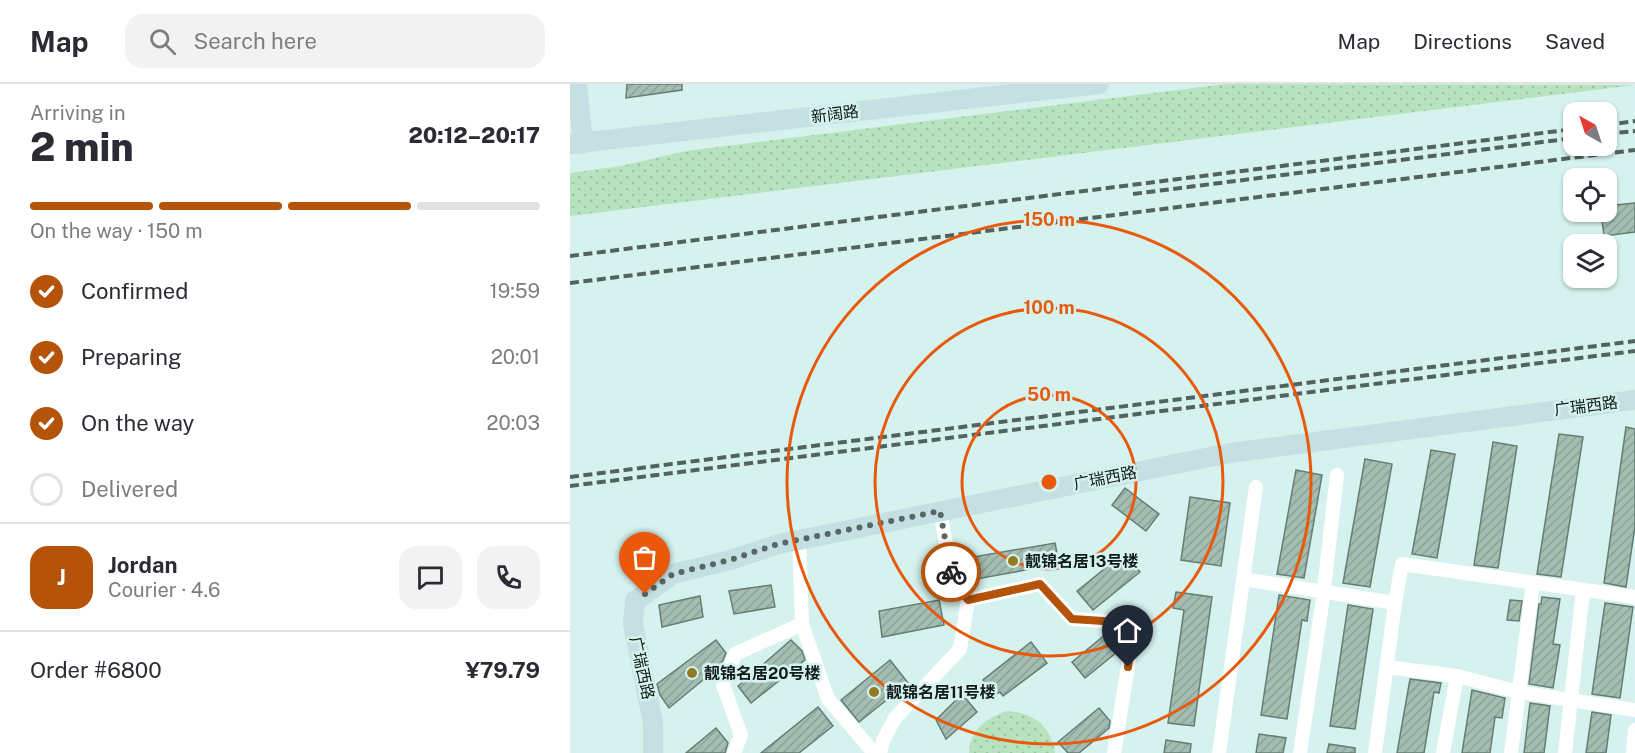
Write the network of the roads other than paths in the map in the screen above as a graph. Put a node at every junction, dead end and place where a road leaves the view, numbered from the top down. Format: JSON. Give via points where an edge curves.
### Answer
{"nodes":[{"id":1,"x":578,"y":84,"type":"edge"},
{"id":2,"x":1099,"y":84,"type":"edge"},
{"id":3,"x":576,"y":144,"type":"edge"},
{"id":4,"x":1635,"y":400,"type":"edge"},
{"id":5,"x":1337,"y":475,"type":"dead end"},
{"id":6,"x":1256,"y":487,"type":"dead end"},
{"id":7,"x":940,"y":511,"type":"junction"},
{"id":8,"x":799,"y":540,"type":"junction"},
{"id":9,"x":1243,"y":579,"type":"junction"},
{"id":10,"x":1533,"y":583,"type":"junction"},
{"id":11,"x":1582,"y":590,"type":"junction"},
{"id":12,"x":1324,"y":592,"type":"junction"},
{"id":13,"x":1635,"y":597,"type":"edge"},
{"id":14,"x":968,"y":600,"type":"junction"},
{"id":15,"x":1395,"y":603,"type":"junction"},
{"id":16,"x":802,"y":624,"type":"junction"},
{"id":17,"x":1387,"y":667,"type":"junction"},
{"id":18,"x":1457,"y":676,"type":"junction"},
{"id":19,"x":1519,"y":692,"type":"junction"},
{"id":20,"x":1569,"y":700,"type":"junction"},
{"id":21,"x":1635,"y":710,"type":"edge"},
{"id":22,"x":1635,"y":730,"type":"edge"},
{"id":23,"x":654,"y":753,"type":"edge"},
{"id":24,"x":734,"y":753,"type":"edge"},
{"id":25,"x":874,"y":753,"type":"edge"},
{"id":26,"x":880,"y":753,"type":"edge"},
{"id":27,"x":1114,"y":753,"type":"edge"},
{"id":28,"x":1219,"y":753,"type":"edge"},
{"id":29,"x":1300,"y":753,"type":"edge"},
{"id":30,"x":1375,"y":753,"type":"edge"},
{"id":31,"x":1443,"y":753,"type":"edge"},
{"id":32,"x":1511,"y":753,"type":"edge"},
{"id":33,"x":1564,"y":753,"type":"edge"},
{"id":34,"x":1633,"y":753,"type":"edge"}],
"edges":[{"from":1,"to":3,"type":"street"},
{"from":2,"to":3,"type":"street","name":"新阔路"},
{"from":4,"to":7,"type":"street","name":"广瑞西路","via":[[1230,453]]},
{"from":5,"to":12,"type":"street"},
{"from":6,"to":9,"type":"street"},
{"from":7,"to":8,"type":"street","name":"广瑞西路"},
{"from":7,"to":14,"type":"street","via":[[952,578]]},
{"from":8,"to":16,"type":"street"},
{"from":8,"to":23,"type":"street","name":"广瑞西路","via":[[673,574],[635,601],[633,624],[653,723]]},
{"from":9,"to":12,"type":"street"},
{"from":9,"to":28,"type":"street"},
{"from":10,"to":11,"type":"street"},
{"from":10,"to":15,"type":"street","via":[[1402,564]]},
{"from":10,"to":19,"type":"street"},
{"from":11,"to":13,"type":"street"},
{"from":11,"to":20,"type":"street"},
{"from":12,"to":15,"type":"street"},
{"from":12,"to":29,"type":"street"},
{"from":14,"to":26,"type":"street","via":[[960,650],[895,718]]},
{"from":14,"to":27,"type":"street","via":[[1040,584],[1072,619],[1135,623]]},
{"from":15,"to":17,"type":"street"},
{"from":16,"to":24,"type":"street","via":[[735,654],[723,684],[741,735]]},
{"from":16,"to":25,"type":"street","via":[[828,699]]},
{"from":17,"to":18,"type":"street"},
{"from":17,"to":30,"type":"street"},
{"from":18,"to":19,"type":"street"},
{"from":18,"to":31,"type":"street"},
{"from":19,"to":20,"type":"street"},
{"from":19,"to":32,"type":"street"},
{"from":20,"to":21,"type":"street"},
{"from":20,"to":33,"type":"street"},
{"from":22,"to":34,"type":"street"}]}
